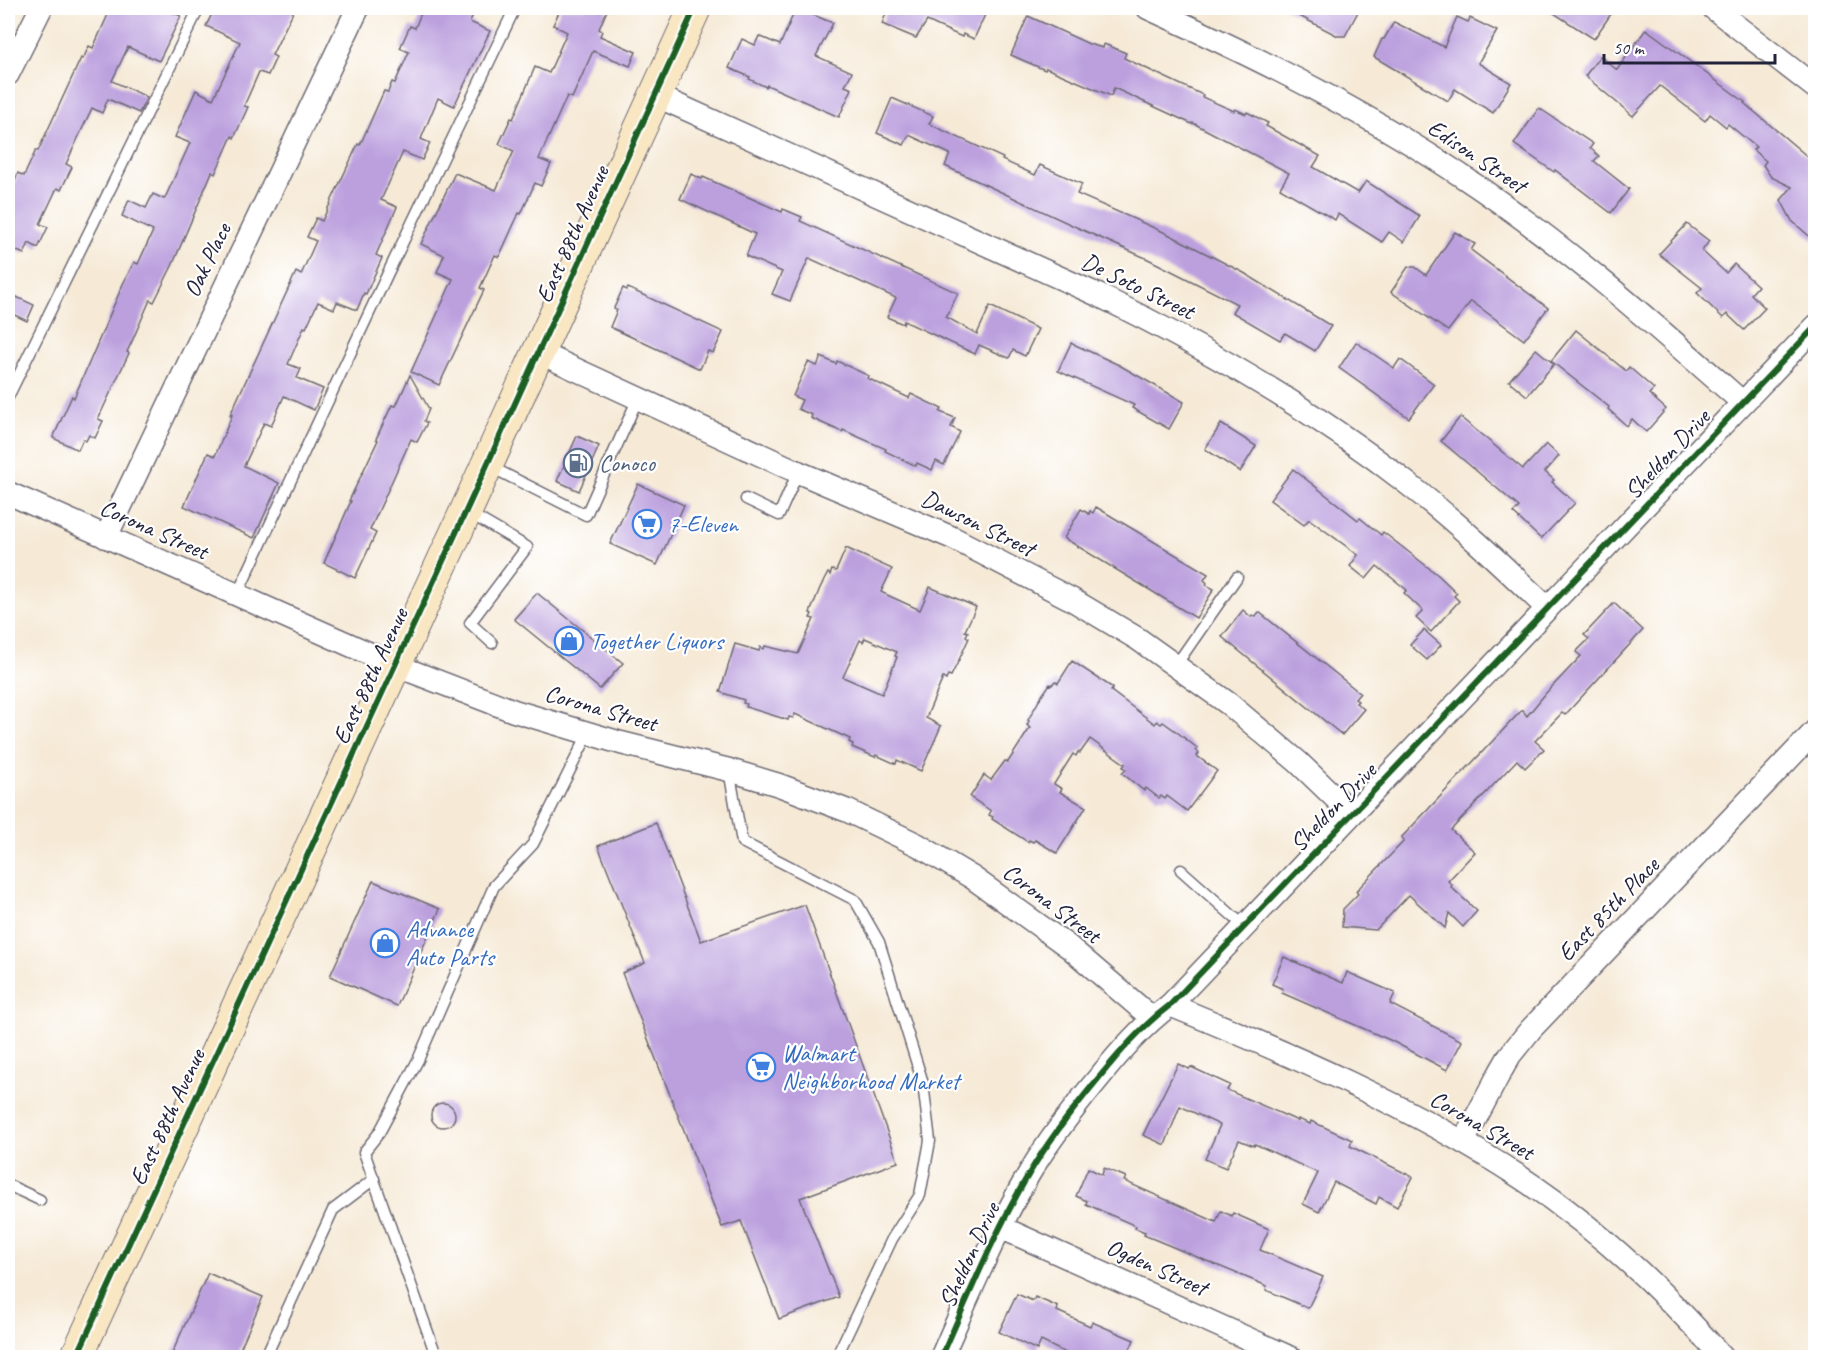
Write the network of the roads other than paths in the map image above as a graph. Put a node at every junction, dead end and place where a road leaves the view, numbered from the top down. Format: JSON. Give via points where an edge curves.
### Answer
{"nodes":[{"id":1,"x":41,"y":8,"type":"edge"},
{"id":2,"x":199,"y":8,"type":"edge"},
{"id":3,"x":358,"y":8,"type":"edge"},
{"id":4,"x":515,"y":8,"type":"edge"},
{"id":5,"x":694,"y":8,"type":"edge"},
{"id":6,"x":1148,"y":8,"type":"edge"},
{"id":7,"x":1713,"y":8,"type":"edge"},
{"id":8,"x":8,"y":74,"type":"edge"},
{"id":9,"x":1815,"y":88,"type":"edge"},
{"id":10,"x":655,"y":95,"type":"junction"},
{"id":11,"x":1815,"y":326,"type":"edge"},
{"id":12,"x":538,"y":352,"type":"junction"},
{"id":13,"x":8,"y":397,"type":"edge"},
{"id":14,"x":638,"y":398,"type":"junction"},
{"id":15,"x":1742,"y":402,"type":"junction"},
{"id":16,"x":487,"y":465,"type":"junction"},
{"id":17,"x":798,"y":472,"type":"junction"},
{"id":18,"x":8,"y":493,"type":"edge"},
{"id":19,"x":746,"y":500,"type":"dead end"},
{"id":20,"x":466,"y":511,"type":"junction"},
{"id":21,"x":106,"y":537,"type":"junction"},
{"id":22,"x":1237,"y":577,"type":"dead end"},
{"id":23,"x":237,"y":595,"type":"junction"},
{"id":24,"x":1546,"y":608,"type":"junction"},
{"id":25,"x":492,"y":643,"type":"dead end"},
{"id":26,"x":395,"y":665,"type":"junction"},
{"id":27,"x":1176,"y":665,"type":"junction"},
{"id":28,"x":1815,"y":730,"type":"edge"},
{"id":29,"x":588,"y":734,"type":"junction"},
{"id":30,"x":729,"y":770,"type":"junction"},
{"id":31,"x":1351,"y":813,"type":"junction"},
{"id":32,"x":1181,"y":870,"type":"dead end"},
{"id":33,"x":1245,"y":926,"type":"junction"},
{"id":34,"x":1161,"y":1011,"type":"junction"},
{"id":35,"x":1463,"y":1142,"type":"junction"},
{"id":36,"x":374,"y":1179,"type":"junction"},
{"id":37,"x":8,"y":1185,"type":"edge"},
{"id":38,"x":40,"y":1200,"type":"dead end"},
{"id":39,"x":1000,"y":1227,"type":"junction"},
{"id":40,"x":437,"y":1357,"type":"edge"},
{"id":41,"x":76,"y":1358,"type":"edge"},
{"id":42,"x":265,"y":1358,"type":"edge"},
{"id":43,"x":836,"y":1358,"type":"edge"},
{"id":44,"x":941,"y":1358,"type":"edge"},
{"id":45,"x":1291,"y":1358,"type":"edge"},
{"id":46,"x":1723,"y":1358,"type":"edge"}],
"edges":[{"from":1,"to":8,"type":"street"},
{"from":2,"to":13,"type":"lane"},
{"from":3,"to":21,"type":"street","name":"Oak Place"},
{"from":4,"to":23,"type":"lane"},
{"from":5,"to":10,"type":"main road","name":"East 88th Avenue"},
{"from":6,"to":15,"type":"street","name":"Edison Street","via":[[1318,89],[1478,187],[1610,286]]},
{"from":7,"to":9,"type":"street"},
{"from":10,"to":12,"type":"main road","name":"East 88th Avenue"},
{"from":10,"to":24,"type":"street","name":"De Soto Street","via":[[1098,295],[1237,367],[1407,483],[1466,531]]},
{"from":11,"to":15,"type":"street","name":"Sheldon Drive"},
{"from":12,"to":14,"type":"street","name":"Dawson Street"},
{"from":12,"to":16,"type":"main road","name":"East 88th Avenue"},
{"from":14,"to":16,"type":"lane","via":[[586,515]]},
{"from":14,"to":17,"type":"street","name":"Dawson Street"},
{"from":15,"to":24,"type":"street","name":"Sheldon Drive"},
{"from":16,"to":20,"type":"main road","name":"East 88th Avenue"},
{"from":17,"to":19,"type":"lane","via":[[779,515]]},
{"from":17,"to":27,"type":"street","name":"Dawson Street","via":[[953,538],[1071,599]]},
{"from":18,"to":21,"type":"street","name":"Corona Street"},
{"from":20,"to":25,"type":"lane","via":[[527,548],[470,623]]},
{"from":20,"to":26,"type":"main road","name":"East 88th Avenue"},
{"from":21,"to":23,"type":"street","name":"Corona Street"},
{"from":22,"to":27,"type":"lane"},
{"from":23,"to":26,"type":"street","name":"Corona Street"},
{"from":24,"to":31,"type":"street","name":"Sheldon Drive"},
{"from":26,"to":29,"type":"street","name":"Corona Street","via":[[514,711]]},
{"from":26,"to":41,"type":"main road","name":"East 88th Avenue"},
{"from":27,"to":31,"type":"street","name":"Dawson Street","via":[[1298,762]]},
{"from":28,"to":35,"type":"street","name":"East 85th Place","via":[[1531,1029],[1510,1055]]},
{"from":29,"to":30,"type":"street","name":"Corona Street"},
{"from":29,"to":36,"type":"lane","via":[[533,844],[494,886],[418,1060],[380,1133],[364,1152]]},
{"from":30,"to":34,"type":"street","name":"Corona Street","via":[[848,811],[918,845],[973,878]]},
{"from":30,"to":43,"type":"lane","via":[[742,842],[855,900],[879,942],[923,1083],[930,1141],[920,1195],[892,1239]]},
{"from":31,"to":33,"type":"street","name":"Sheldon Drive"},
{"from":32,"to":33,"type":"lane"},
{"from":33,"to":34,"type":"street","name":"Sheldon Drive"},
{"from":34,"to":35,"type":"street","name":"Corona Street","via":[[1246,1036]]},
{"from":34,"to":39,"type":"street","name":"Sheldon Drive","via":[[1114,1058],[1070,1113]]},
{"from":35,"to":46,"type":"street","name":"Corona Street","via":[[1521,1178],[1603,1240],[1666,1297]]},
{"from":36,"to":40,"type":"lane"},
{"from":36,"to":42,"type":"lane","via":[[333,1210]]},
{"from":37,"to":38,"type":"lane"},
{"from":39,"to":44,"type":"street","name":"Sheldon Drive"},
{"from":39,"to":45,"type":"street","name":"Ogden Street"}]}
